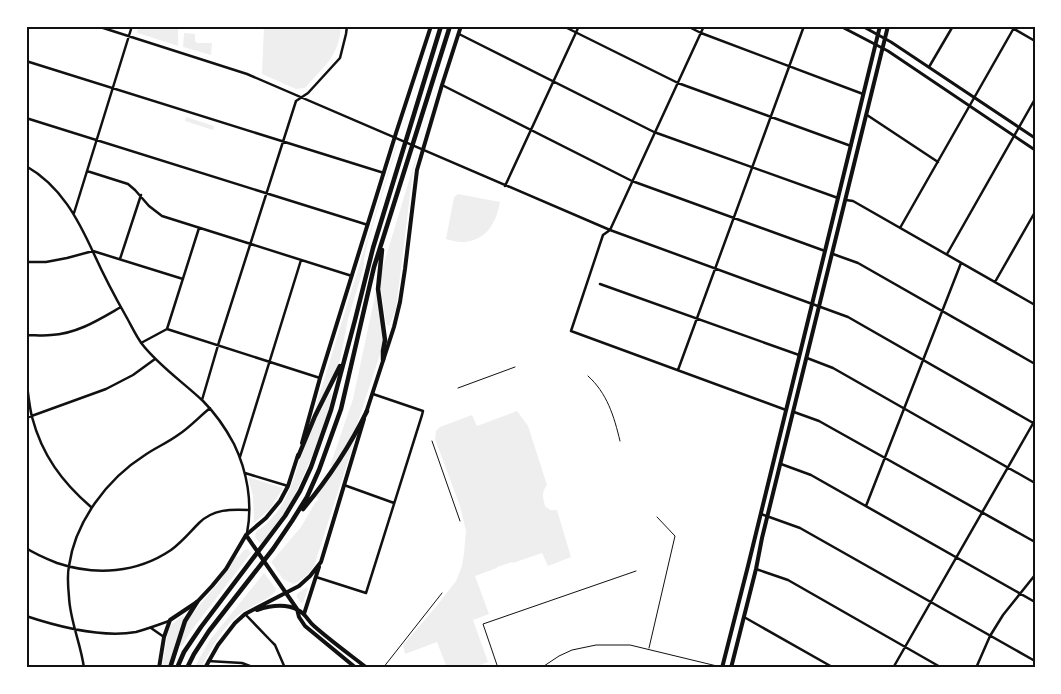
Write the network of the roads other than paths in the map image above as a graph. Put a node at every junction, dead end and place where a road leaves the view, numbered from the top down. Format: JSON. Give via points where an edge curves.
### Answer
{"nodes":[{"id":1,"x":97,"y":26,"type":"edge"},
{"id":2,"x":132,"y":26,"type":"edge"},
{"id":3,"x":347,"y":26,"type":"edge"},
{"id":4,"x":431,"y":26,"type":"edge"},
{"id":5,"x":441,"y":26,"type":"edge"},
{"id":6,"x":450,"y":26,"type":"edge"},
{"id":7,"x":461,"y":26,"type":"edge"},
{"id":8,"x":564,"y":26,"type":"edge"},
{"id":9,"x":579,"y":26,"type":"edge"},
{"id":10,"x":687,"y":26,"type":"edge"},
{"id":11,"x":704,"y":26,"type":"edge"},
{"id":12,"x":804,"y":26,"type":"edge"},
{"id":13,"x":840,"y":26,"type":"edge"},
{"id":14,"x":862,"y":26,"type":"edge"},
{"id":15,"x":880,"y":26,"type":"edge"},
{"id":16,"x":888,"y":26,"type":"edge"},
{"id":17,"x":953,"y":26,"type":"edge"},
{"id":18,"x":1009,"y":26,"type":"edge"},
{"id":19,"x":1014,"y":28,"type":"edge"},
{"id":20,"x":458,"y":33,"type":"junction"},
{"id":21,"x":576,"y":33,"type":"junction"},
{"id":22,"x":701,"y":33,"type":"junction"},
{"id":23,"x":878,"y":34,"type":"junction"},
{"id":24,"x":129,"y":36,"type":"junction"},
{"id":25,"x":885,"y":38,"type":"junction"},
{"id":26,"x":1035,"y":41,"type":"edge"},
{"id":27,"x":876,"y":44,"type":"junction"},
{"id":28,"x":883,"y":48,"type":"junction"},
{"id":29,"x":26,"y":61,"type":"edge"},
{"id":30,"x":789,"y":67,"type":"junction"},
{"id":31,"x":929,"y":67,"type":"junction"},
{"id":32,"x":553,"y":82,"type":"junction"},
{"id":33,"x":678,"y":83,"type":"junction"},
{"id":34,"x":442,"y":85,"type":"junction"},
{"id":35,"x":113,"y":88,"type":"junction"},
{"id":36,"x":863,"y":94,"type":"junction"},
{"id":37,"x":974,"y":97,"type":"junction"},
{"id":38,"x":301,"y":98,"type":"junction"},
{"id":39,"x":1035,"y":99,"type":"edge"},
{"id":40,"x":969,"y":106,"type":"junction"},
{"id":41,"x":867,"y":115,"type":"junction"},
{"id":42,"x":771,"y":117,"type":"junction"},
{"id":43,"x":26,"y":118,"type":"edge"},
{"id":44,"x":1018,"y":127,"type":"junction"},
{"id":45,"x":530,"y":130,"type":"junction"},
{"id":46,"x":654,"y":132,"type":"junction"},
{"id":47,"x":1014,"y":136,"type":"junction"},
{"id":48,"x":395,"y":138,"type":"junction"},
{"id":49,"x":1035,"y":138,"type":"edge"},
{"id":50,"x":97,"y":140,"type":"junction"},
{"id":51,"x":282,"y":142,"type":"junction"},
{"id":52,"x":851,"y":146,"type":"junction"},
{"id":53,"x":421,"y":149,"type":"junction"},
{"id":54,"x":1035,"y":150,"type":"edge"},
{"id":55,"x":938,"y":162,"type":"junction"},
{"id":56,"x":26,"y":166,"type":"edge"},
{"id":57,"x":752,"y":167,"type":"junction"},
{"id":58,"x":87,"y":171,"type":"junction"},
{"id":59,"x":384,"y":173,"type":"junction"},
{"id":60,"x":632,"y":181,"type":"junction"},
{"id":61,"x":505,"y":186,"type":"junction"},
{"id":62,"x":266,"y":193,"type":"junction"},
{"id":63,"x":141,"y":195,"type":"junction"},
{"id":64,"x":838,"y":198,"type":"junction"},
{"id":65,"x":846,"y":200,"type":"junction"},
{"id":66,"x":1035,"y":212,"type":"edge"},
{"id":67,"x":74,"y":214,"type":"junction"},
{"id":68,"x":734,"y":218,"type":"junction"},
{"id":69,"x":368,"y":225,"type":"junction"},
{"id":70,"x":199,"y":228,"type":"junction"},
{"id":71,"x":900,"y":228,"type":"junction"},
{"id":72,"x":610,"y":230,"type":"junction"},
{"id":73,"x":383,"y":243,"type":"junction"},
{"id":74,"x":250,"y":244,"type":"junction"},
{"id":75,"x":825,"y":251,"type":"junction"},
{"id":76,"x":93,"y":252,"type":"junction"},
{"id":77,"x":833,"y":254,"type":"junction"},
{"id":78,"x":946,"y":254,"type":"junction"},
{"id":79,"x":120,"y":259,"type":"junction"},
{"id":80,"x":301,"y":260,"type":"junction"},
{"id":81,"x":26,"y":262,"type":"edge"},
{"id":82,"x":961,"y":263,"type":"junction"},
{"id":83,"x":716,"y":268,"type":"junction"},
{"id":84,"x":352,"y":276,"type":"junction"},
{"id":85,"x":183,"y":279,"type":"junction"},
{"id":86,"x":995,"y":282,"type":"junction"},
{"id":87,"x":600,"y":284,"type":"dead end"},
{"id":88,"x":812,"y":304,"type":"junction"},
{"id":89,"x":1035,"y":304,"type":"edge"},
{"id":90,"x":819,"y":306,"type":"junction"},
{"id":91,"x":121,"y":307,"type":"junction"},
{"id":92,"x":942,"y":311,"type":"junction"},
{"id":93,"x":26,"y":316,"type":"edge"},
{"id":94,"x":697,"y":319,"type":"junction"},
{"id":95,"x":167,"y":330,"type":"junction"},
{"id":96,"x":27,"y":335,"type":"edge"},
{"id":97,"x":141,"y":343,"type":"junction"},
{"id":98,"x":218,"y":346,"type":"junction"},
{"id":99,"x":799,"y":355,"type":"junction"},
{"id":100,"x":345,"y":356,"type":"junction"},
{"id":101,"x":806,"y":358,"type":"junction"},
{"id":102,"x":155,"y":359,"type":"junction"},
{"id":103,"x":26,"y":360,"type":"edge"},
{"id":104,"x":384,"y":360,"type":"junction"},
{"id":105,"x":923,"y":360,"type":"junction"},
{"id":106,"x":269,"y":362,"type":"junction"},
{"id":107,"x":1035,"y":364,"type":"edge"},
{"id":108,"x":516,"y":367,"type":"dead end"},
{"id":109,"x":678,"y":370,"type":"junction"},
{"id":110,"x":588,"y":376,"type":"dead end"},
{"id":111,"x":26,"y":378,"type":"edge"},
{"id":112,"x":320,"y":378,"type":"junction"},
{"id":113,"x":458,"y":388,"type":"dead end"},
{"id":114,"x":373,"y":394,"type":"junction"},
{"id":115,"x":202,"y":400,"type":"junction"},
{"id":116,"x":210,"y":408,"type":"junction"},
{"id":117,"x":904,"y":408,"type":"junction"},
{"id":118,"x":367,"y":410,"type":"junction"},
{"id":119,"x":786,"y":410,"type":"junction"},
{"id":120,"x":794,"y":412,"type":"junction"},
{"id":121,"x":31,"y":415,"type":"junction"},
{"id":122,"x":26,"y":418,"type":"edge"},
{"id":123,"x":1034,"y":422,"type":"edge"},
{"id":124,"x":432,"y":441,"type":"dead end"},
{"id":125,"x":620,"y":441,"type":"dead end"},
{"id":126,"x":240,"y":457,"type":"junction"},
{"id":127,"x":298,"y":457,"type":"junction"},
{"id":128,"x":885,"y":457,"type":"junction"},
{"id":129,"x":781,"y":464,"type":"junction"},
{"id":130,"x":1008,"y":468,"type":"junction"},
{"id":131,"x":244,"y":473,"type":"junction"},
{"id":132,"x":1035,"y":483,"type":"edge"},
{"id":133,"x":344,"y":485,"type":"junction"},
{"id":134,"x":288,"y":486,"type":"junction"},
{"id":135,"x":394,"y":502,"type":"junction"},
{"id":136,"x":866,"y":506,"type":"junction"},
{"id":137,"x":91,"y":507,"type":"junction"},
{"id":138,"x":249,"y":510,"type":"junction"},
{"id":139,"x":982,"y":512,"type":"junction"},
{"id":140,"x":760,"y":513,"type":"junction"},
{"id":141,"x":768,"y":516,"type":"junction"},
{"id":142,"x":657,"y":517,"type":"dead end"},
{"id":143,"x":460,"y":521,"type":"dead end"},
{"id":144,"x":292,"y":522,"type":"junction"},
{"id":145,"x":246,"y":536,"type":"junction"},
{"id":146,"x":1035,"y":542,"type":"edge"},
{"id":147,"x":26,"y":548,"type":"edge"},
{"id":148,"x":956,"y":557,"type":"junction"},
{"id":149,"x":321,"y":562,"type":"junction"},
{"id":150,"x":69,"y":567,"type":"junction"},
{"id":151,"x":756,"y":569,"type":"junction"},
{"id":152,"x":636,"y":571,"type":"dead end"},
{"id":153,"x":1035,"y":575,"type":"edge"},
{"id":154,"x":316,"y":577,"type":"junction"},
{"id":155,"x":286,"y":593,"type":"junction"},
{"id":156,"x":442,"y":593,"type":"dead end"},
{"id":157,"x":1020,"y":593,"type":"junction"},
{"id":158,"x":198,"y":602,"type":"junction"},
{"id":159,"x":931,"y":602,"type":"junction"},
{"id":160,"x":1035,"y":602,"type":"edge"},
{"id":161,"x":296,"y":609,"type":"junction"},
{"id":162,"x":245,"y":614,"type":"junction"},
{"id":163,"x":304,"y":614,"type":"junction"},
{"id":164,"x":26,"y":616,"type":"edge"},
{"id":165,"x":744,"y":617,"type":"junction"},
{"id":166,"x":170,"y":620,"type":"junction"},
{"id":167,"x":151,"y":628,"type":"junction"},
{"id":168,"x":75,"y":629,"type":"junction"},
{"id":169,"x":990,"y":636,"type":"junction"},
{"id":170,"x":164,"y":637,"type":"junction"},
{"id":171,"x":905,"y":647,"type":"junction"},
{"id":172,"x":648,"y":649,"type":"junction"},
{"id":173,"x":208,"y":661,"type":"junction"},
{"id":174,"x":1035,"y":661,"type":"edge"},
{"id":175,"x":84,"y":668,"type":"edge"},
{"id":176,"x":159,"y":668,"type":"edge"},
{"id":177,"x":170,"y":668,"type":"edge"},
{"id":178,"x":177,"y":668,"type":"edge"},
{"id":179,"x":187,"y":668,"type":"edge"},
{"id":180,"x":205,"y":668,"type":"edge"},
{"id":181,"x":255,"y":668,"type":"edge"},
{"id":182,"x":285,"y":668,"type":"edge"},
{"id":183,"x":356,"y":668,"type":"edge"},
{"id":184,"x":366,"y":668,"type":"edge"},
{"id":185,"x":383,"y":668,"type":"edge"},
{"id":186,"x":498,"y":668,"type":"edge"},
{"id":187,"x":541,"y":668,"type":"edge"},
{"id":188,"x":722,"y":668,"type":"edge"},
{"id":189,"x":731,"y":668,"type":"edge"},
{"id":190,"x":834,"y":668,"type":"edge"},
{"id":191,"x":893,"y":668,"type":"edge"},
{"id":192,"x":942,"y":668,"type":"edge"},
{"id":193,"x":976,"y":668,"type":"edge"}],
"edges":[{"from":1,"to":24,"type":"street"},
{"from":2,"to":24,"type":"street"},
{"from":3,"to":38,"type":"street","via":[[340,58]]},
{"from":4,"to":48,"type":"main road"},
{"from":5,"to":100,"type":"highway","via":[[380,224]]},
{"from":6,"to":73,"type":"highway"},
{"from":7,"to":20,"type":"main road"},
{"from":8,"to":21,"type":"street"},
{"from":9,"to":21,"type":"street"},
{"from":10,"to":22,"type":"street"},
{"from":11,"to":22,"type":"street"},
{"from":12,"to":30,"type":"street"},
{"from":13,"to":27,"type":"street"},
{"from":14,"to":23,"type":"street"},
{"from":15,"to":23,"type":"main road"},
{"from":16,"to":25,"type":"main road"},
{"from":17,"to":31,"type":"street"},
{"from":18,"to":19,"type":"street"},
{"from":19,"to":26,"type":"street"},
{"from":19,"to":37,"type":"street"},
{"from":20,"to":32,"type":"street"},
{"from":20,"to":34,"type":"main road"},
{"from":21,"to":32,"type":"street"},
{"from":21,"to":33,"type":"street"},
{"from":22,"to":30,"type":"street"},
{"from":22,"to":33,"type":"street"},
{"from":23,"to":25,"type":"street"},
{"from":23,"to":27,"type":"main road"},
{"from":24,"to":35,"type":"street"},
{"from":24,"to":38,"type":"street","via":[[246,74]]},
{"from":25,"to":28,"type":"main road"},
{"from":25,"to":31,"type":"street"},
{"from":27,"to":28,"type":"street"},
{"from":27,"to":36,"type":"main road"},
{"from":28,"to":40,"type":"street"},
{"from":28,"to":41,"type":"main road"},
{"from":29,"to":35,"type":"street"},
{"from":30,"to":36,"type":"street"},
{"from":30,"to":42,"type":"street"},
{"from":31,"to":37,"type":"street"},
{"from":32,"to":45,"type":"street"},
{"from":32,"to":46,"type":"street"},
{"from":33,"to":42,"type":"street"},
{"from":33,"to":46,"type":"street"},
{"from":34,"to":45,"type":"street"},
{"from":34,"to":53,"type":"main road"},
{"from":35,"to":50,"type":"street"},
{"from":35,"to":51,"type":"street"},
{"from":36,"to":52,"type":"main road"},
{"from":37,"to":40,"type":"street"},
{"from":37,"to":44,"type":"street"},
{"from":38,"to":48,"type":"street"},
{"from":38,"to":51,"type":"street","via":[[296,101]]},
{"from":39,"to":44,"type":"street"},
{"from":40,"to":47,"type":"street"},
{"from":40,"to":55,"type":"street"},
{"from":41,"to":55,"type":"street"},
{"from":41,"to":65,"type":"main road"},
{"from":42,"to":52,"type":"street"},
{"from":42,"to":57,"type":"street"},
{"from":43,"to":50,"type":"street"},
{"from":44,"to":47,"type":"street"},
{"from":44,"to":49,"type":"street"},
{"from":45,"to":60,"type":"street"},
{"from":45,"to":61,"type":"street"},
{"from":46,"to":57,"type":"street"},
{"from":46,"to":60,"type":"street"},
{"from":47,"to":54,"type":"street"},
{"from":47,"to":78,"type":"street"},
{"from":48,"to":53,"type":"street"},
{"from":48,"to":59,"type":"main road"},
{"from":50,"to":58,"type":"street"},
{"from":50,"to":62,"type":"street"},
{"from":51,"to":59,"type":"street"},
{"from":51,"to":62,"type":"street"},
{"from":52,"to":64,"type":"main road"},
{"from":53,"to":61,"type":"street"},
{"from":53,"to":104,"type":"main road","via":[[406,269]]},
{"from":55,"to":71,"type":"street"},
{"from":56,"to":67,"type":"street","via":[[60,193]]},
{"from":57,"to":64,"type":"street"},
{"from":57,"to":68,"type":"street"},
{"from":58,"to":63,"type":"street","via":[[128,184]]},
{"from":58,"to":67,"type":"street"},
{"from":59,"to":69,"type":"main road"},
{"from":60,"to":68,"type":"street"},
{"from":60,"to":72,"type":"street"},
{"from":61,"to":72,"type":"street"},
{"from":62,"to":69,"type":"street"},
{"from":62,"to":74,"type":"street"},
{"from":63,"to":70,"type":"street","via":[[162,216]]},
{"from":63,"to":79,"type":"street"},
{"from":64,"to":75,"type":"main road"},
{"from":65,"to":71,"type":"street"},
{"from":65,"to":77,"type":"main road"},
{"from":66,"to":86,"type":"street"},
{"from":67,"to":76,"type":"street"},
{"from":68,"to":75,"type":"street"},
{"from":68,"to":83,"type":"street"},
{"from":69,"to":84,"type":"main road"},
{"from":70,"to":74,"type":"street"},
{"from":70,"to":85,"type":"street"},
{"from":71,"to":78,"type":"street"},
{"from":72,"to":83,"type":"street"},
{"from":72,"to":109,"type":"street","via":[[603,236],[571,331]]},
{"from":73,"to":104,"type":"highway","via":[[378,289],[385,340]]},
{"from":73,"to":144,"type":"highway","via":[[374,267],[342,409],[320,470]]},
{"from":74,"to":80,"type":"street"},
{"from":74,"to":98,"type":"street"},
{"from":75,"to":88,"type":"main road"},
{"from":76,"to":79,"type":"street"},
{"from":76,"to":81,"type":"street","via":[[46,262]]},
{"from":76,"to":91,"type":"street"},
{"from":77,"to":90,"type":"main road"},
{"from":77,"to":92,"type":"street","via":[[858,263]]},
{"from":78,"to":82,"type":"street"},
{"from":79,"to":85,"type":"street"},
{"from":80,"to":84,"type":"street"},
{"from":80,"to":106,"type":"street"},
{"from":82,"to":86,"type":"street"},
{"from":82,"to":92,"type":"street"},
{"from":83,"to":88,"type":"street"},
{"from":83,"to":94,"type":"street"},
{"from":84,"to":112,"type":"main road"},
{"from":85,"to":95,"type":"street"},
{"from":86,"to":89,"type":"street"},
{"from":87,"to":94,"type":"street"},
{"from":88,"to":90,"type":"street"},
{"from":88,"to":99,"type":"main road"},
{"from":90,"to":101,"type":"main road"},
{"from":90,"to":105,"type":"street","via":[[848,317]]},
{"from":91,"to":96,"type":"street","via":[[77,330],[53,335]]},
{"from":91,"to":97,"type":"street"},
{"from":92,"to":105,"type":"street"},
{"from":92,"to":107,"type":"street"},
{"from":93,"to":96,"type":"street"},
{"from":94,"to":99,"type":"street"},
{"from":94,"to":109,"type":"street"},
{"from":95,"to":97,"type":"street"},
{"from":95,"to":98,"type":"street"},
{"from":96,"to":103,"type":"street"},
{"from":97,"to":102,"type":"street"},
{"from":98,"to":106,"type":"street"},
{"from":98,"to":115,"type":"street"},
{"from":99,"to":119,"type":"main road"},
{"from":100,"to":127,"type":"highway"},
{"from":100,"to":178,"type":"highway","via":[[331,410],[300,490],[267,540],[200,627]]},
{"from":101,"to":117,"type":"street","via":[[832,368]]},
{"from":101,"to":120,"type":"main road"},
{"from":102,"to":115,"type":"street"},
{"from":102,"to":121,"type":"street","via":[[106,389]]},
{"from":104,"to":114,"type":"main road"},
{"from":105,"to":117,"type":"street"},
{"from":105,"to":123,"type":"street"},
{"from":106,"to":112,"type":"street"},
{"from":106,"to":126,"type":"street"},
{"from":108,"to":113,"type":"lane"},
{"from":109,"to":119,"type":"street"},
{"from":110,"to":125,"type":"lane","via":[[597,384],[608,404]]},
{"from":111,"to":121,"type":"street"},
{"from":112,"to":127,"type":"main road"},
{"from":114,"to":118,"type":"main road"},
{"from":114,"to":135,"type":"street","via":[[423,411]]},
{"from":115,"to":116,"type":"street"},
{"from":116,"to":126,"type":"street"},
{"from":116,"to":137,"type":"street","via":[[179,434],[144,455]]},
{"from":117,"to":128,"type":"street"},
{"from":117,"to":130,"type":"street"},
{"from":118,"to":133,"type":"main road"},
{"from":118,"to":144,"type":"highway","via":[[316,493]]},
{"from":119,"to":140,"type":"main road"},
{"from":120,"to":128,"type":"street","via":[[819,421]]},
{"from":120,"to":129,"type":"main road"},
{"from":121,"to":122,"type":"street"},
{"from":121,"to":137,"type":"street","via":[[52,465]]},
{"from":123,"to":130,"type":"street"},
{"from":124,"to":143,"type":"lane"},
{"from":126,"to":131,"type":"street"},
{"from":127,"to":134,"type":"main road"},
{"from":128,"to":136,"type":"street"},
{"from":128,"to":139,"type":"street"},
{"from":129,"to":136,"type":"street","via":[[811,475]]},
{"from":129,"to":141,"type":"main road"},
{"from":130,"to":132,"type":"street"},
{"from":130,"to":139,"type":"street"},
{"from":131,"to":134,"type":"street"},
{"from":131,"to":138,"type":"street"},
{"from":133,"to":135,"type":"street"},
{"from":133,"to":149,"type":"main road"},
{"from":134,"to":145,"type":"main road","via":[[276,507]]},
{"from":135,"to":154,"type":"street","via":[[366,593]]},
{"from":136,"to":148,"type":"street"},
{"from":137,"to":150,"type":"street","via":[[77,536]]},
{"from":138,"to":145,"type":"street"},
{"from":138,"to":150,"type":"street","via":[[222,510],[210,515],[172,549],[142,564],[103,571]]},
{"from":139,"to":146,"type":"street"},
{"from":139,"to":148,"type":"street"},
{"from":140,"to":141,"type":"street"},
{"from":140,"to":188,"type":"main road"},
{"from":141,"to":151,"type":"main road"},
{"from":141,"to":159,"type":"street","via":[[800,528]]},
{"from":142,"to":172,"type":"lane","via":[[675,536]]},
{"from":144,"to":179,"type":"highway","via":[[209,631]]},
{"from":145,"to":155,"type":"main road"},
{"from":145,"to":158,"type":"main road","via":[[226,569]]},
{"from":147,"to":150,"type":"street"},
{"from":148,"to":157,"type":"street"},
{"from":148,"to":159,"type":"street"},
{"from":149,"to":154,"type":"main road"},
{"from":149,"to":155,"type":"main road","via":[[300,586]]},
{"from":150,"to":168,"type":"street","via":[[69,599]]},
{"from":151,"to":165,"type":"main road"},
{"from":151,"to":171,"type":"street","via":[[788,580]]},
{"from":152,"to":186,"type":"lane","via":[[483,624]]},
{"from":153,"to":157,"type":"street"},
{"from":154,"to":163,"type":"main road"},
{"from":155,"to":161,"type":"main road"},
{"from":155,"to":162,"type":"main road"},
{"from":156,"to":185,"type":"lane"},
{"from":157,"to":160,"type":"street"},
{"from":157,"to":169,"type":"street"},
{"from":158,"to":166,"type":"main road"},
{"from":158,"to":177,"type":"highway","via":[[185,621]]},
{"from":159,"to":169,"type":"street"},
{"from":159,"to":171,"type":"street"},
{"from":161,"to":162,"type":"main road","via":[[267,607]]},
{"from":161,"to":163,"type":"main road"},
{"from":161,"to":183,"type":"main road","via":[[309,629]]},
{"from":162,"to":173,"type":"main road","via":[[218,644]]},
{"from":162,"to":182,"type":"street","via":[[271,640]]},
{"from":163,"to":184,"type":"main road","via":[[314,627]]},
{"from":164,"to":168,"type":"street"},
{"from":165,"to":189,"type":"main road"},
{"from":165,"to":190,"type":"street"},
{"from":166,"to":167,"type":"street"},
{"from":166,"to":170,"type":"main road"},
{"from":167,"to":168,"type":"street","via":[[114,634]]},
{"from":167,"to":170,"type":"street"},
{"from":168,"to":175,"type":"street"},
{"from":169,"to":174,"type":"street"},
{"from":169,"to":193,"type":"street"},
{"from":170,"to":176,"type":"main road"},
{"from":171,"to":191,"type":"street"},
{"from":171,"to":192,"type":"street"},
{"from":172,"to":187,"type":"lane","via":[[630,645],[596,645],[572,650]]},
{"from":172,"to":188,"type":"lane"},
{"from":173,"to":180,"type":"main road"},
{"from":173,"to":181,"type":"street","via":[[242,663]]}]}
